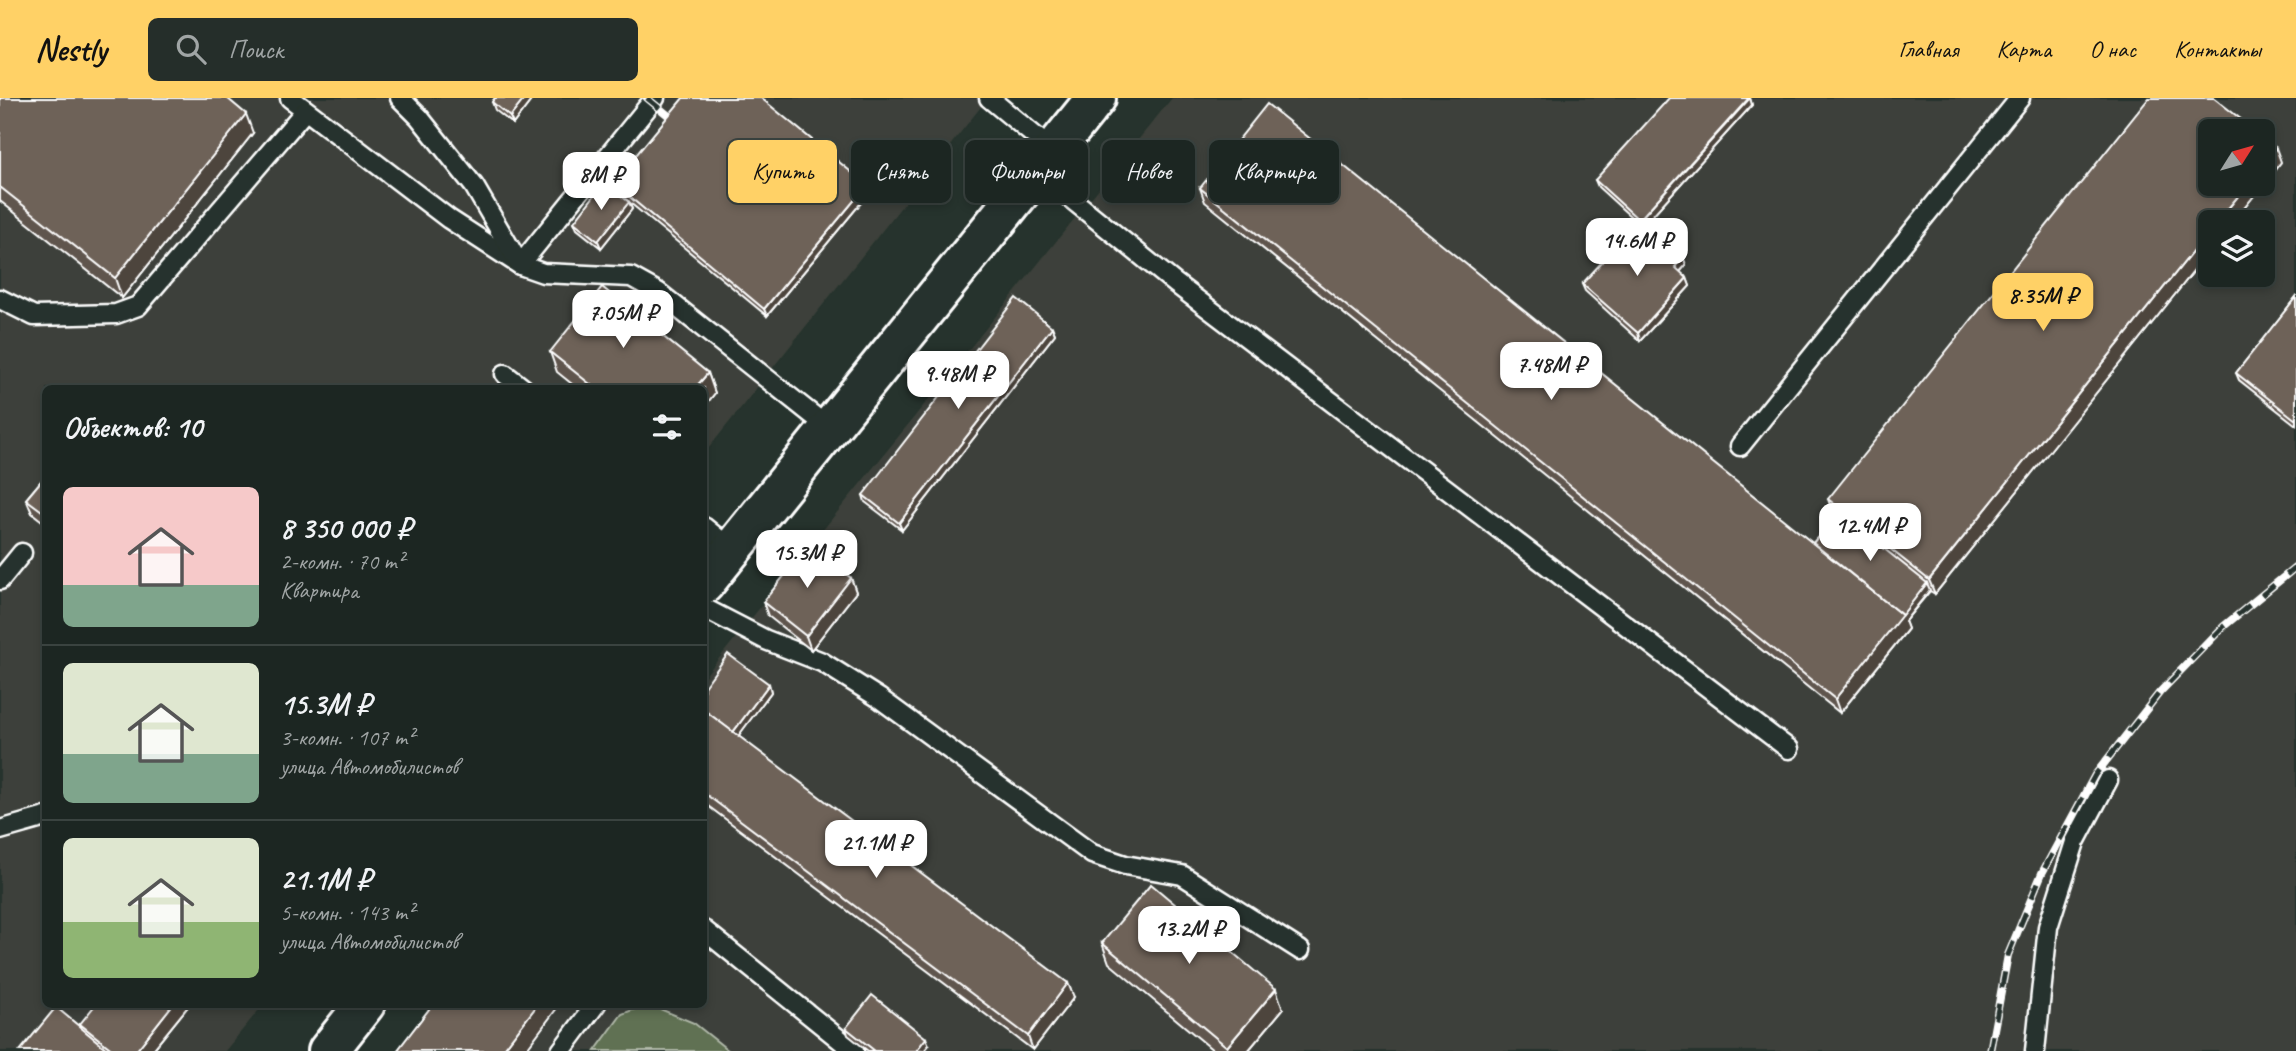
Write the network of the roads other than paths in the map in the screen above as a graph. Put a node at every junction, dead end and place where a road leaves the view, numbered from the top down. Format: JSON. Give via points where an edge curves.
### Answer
{"nodes":[{"id":1,"x":290,"y":98,"type":"edge"},
{"id":2,"x":400,"y":98,"type":"edge"},
{"id":3,"x":654,"y":98,"type":"edge"},
{"id":4,"x":989,"y":98,"type":"edge"},
{"id":5,"x":1096,"y":98,"type":"edge"},
{"id":6,"x":2020,"y":98,"type":"edge"},
{"id":7,"x":305,"y":111,"type":"junction"},
{"id":8,"x":1026,"y":140,"type":"edge"},
{"id":9,"x":1062,"y":140,"type":"edge"},
{"id":10,"x":1088,"y":201,"type":"edge"},
{"id":11,"x":1011,"y":203,"type":"edge"},
{"id":12,"x":520,"y":265,"type":"junction"},
{"id":13,"x":0,"y":299,"type":"edge"},
{"id":14,"x":505,"y":374,"type":"dead end"},
{"id":15,"x":519,"y":385,"type":"edge"},
{"id":16,"x":829,"y":428,"type":"junction"},
{"id":17,"x":1740,"y":446,"type":"dead end"},
{"id":18,"x":717,"y":538,"type":"edge"},
{"id":19,"x":22,"y":553,"type":"dead end"},
{"id":20,"x":707,"y":573,"type":"edge"},
{"id":21,"x":0,"y":580,"type":"edge"},
{"id":22,"x":707,"y":610,"type":"edge"},
{"id":23,"x":1789,"y":749,"type":"dead end"},
{"id":24,"x":2108,"y":780,"type":"dead end"},
{"id":25,"x":42,"y":818,"type":"edge"},
{"id":26,"x":0,"y":830,"type":"edge"},
{"id":27,"x":707,"y":932,"type":"edge"},
{"id":28,"x":1300,"y":950,"type":"dead end"},
{"id":29,"x":362,"y":1008,"type":"edge"},
{"id":30,"x":593,"y":1008,"type":"edge"},
{"id":31,"x":328,"y":1051,"type":"edge"},
{"id":32,"x":561,"y":1051,"type":"edge"},
{"id":33,"x":854,"y":1051,"type":"edge"},
{"id":34,"x":2035,"y":1051,"type":"edge"}],
"edges":[{"from":1,"to":7,"type":"lane"},
{"from":2,"to":12,"type":"lane","via":[[474,186]]},
{"from":3,"to":12,"type":"lane"},
{"from":4,"to":8,"type":"lane"},
{"from":5,"to":9,"type":"street"},
{"from":6,"to":17,"type":"lane"},
{"from":7,"to":12,"type":"lane","via":[[449,219]]},
{"from":7,"to":13,"type":"lane","via":[[138,306],[116,314],[34,316]]},
{"from":10,"to":23,"type":"lane","via":[[1186,292]]},
{"from":11,"to":16,"type":"street"},
{"from":12,"to":16,"type":"lane","via":[[543,273],[631,276],[658,292]]},
{"from":14,"to":15,"type":"lane"},
{"from":16,"to":18,"type":"street"},
{"from":18,"to":20,"type":"street"},
{"from":19,"to":21,"type":"lane"},
{"from":22,"to":28,"type":"lane","via":[[765,640],[822,662],[1092,854],[1182,875]]},
{"from":24,"to":34,"type":"lane","via":[[2075,842],[2048,927]]},
{"from":25,"to":26,"type":"lane"},
{"from":27,"to":33,"type":"lane"},
{"from":29,"to":31,"type":"street"},
{"from":30,"to":32,"type":"lane"}]}
